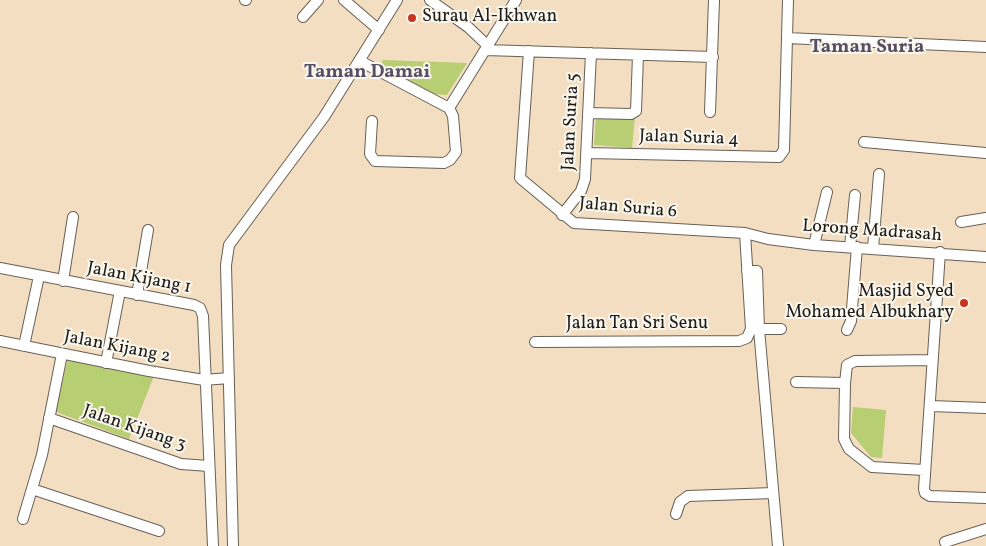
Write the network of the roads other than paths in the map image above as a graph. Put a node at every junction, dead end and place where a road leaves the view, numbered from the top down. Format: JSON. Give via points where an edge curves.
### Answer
{"nodes":[{"id":1,"x":318,"y":0,"type":"edge"},
{"id":2,"x":344,"y":0,"type":"edge"},
{"id":3,"x":398,"y":0,"type":"edge"},
{"id":4,"x":430,"y":0,"type":"edge"},
{"id":5,"x":516,"y":0,"type":"edge"},
{"id":6,"x":714,"y":0,"type":"edge"},
{"id":7,"x":788,"y":0,"type":"edge"},
{"id":8,"x":303,"y":17,"type":"dead end"},
{"id":9,"x":379,"y":30,"type":"junction"},
{"id":10,"x":787,"y":38,"type":"junction"},
{"id":11,"x":986,"y":47,"type":"edge"},
{"id":12,"x":487,"y":48,"type":"junction"},
{"id":13,"x":529,"y":52,"type":"junction"},
{"id":14,"x":591,"y":54,"type":"junction"},
{"id":15,"x":638,"y":55,"type":"junction"},
{"id":16,"x":713,"y":57,"type":"junction"},
{"id":17,"x":360,"y":60,"type":"junction"},
{"id":18,"x":449,"y":108,"type":"junction"},
{"id":19,"x":710,"y":112,"type":"dead end"},
{"id":20,"x":589,"y":113,"type":"junction"},
{"id":21,"x":372,"y":121,"type":"dead end"},
{"id":22,"x":864,"y":142,"type":"dead end"},
{"id":23,"x":588,"y":153,"type":"junction"},
{"id":24,"x":986,"y":153,"type":"edge"},
{"id":25,"x":880,"y":174,"type":"dead end"},
{"id":26,"x":828,"y":192,"type":"dead end"},
{"id":27,"x":855,"y":195,"type":"dead end"},
{"id":28,"x":562,"y":215,"type":"junction"},
{"id":29,"x":73,"y":216,"type":"dead end"},
{"id":30,"x":986,"y":218,"type":"edge"},
{"id":31,"x":961,"y":222,"type":"dead end"},
{"id":32,"x":148,"y":230,"type":"dead end"},
{"id":33,"x":745,"y":233,"type":"junction"},
{"id":34,"x":756,"y":234,"type":"joint"},
{"id":35,"x":814,"y":245,"type":"junction"},
{"id":36,"x":853,"y":247,"type":"junction"},
{"id":37,"x":873,"y":248,"type":"junction"},
{"id":38,"x":940,"y":252,"type":"junction"},
{"id":39,"x":986,"y":258,"type":"edge"},
{"id":40,"x":0,"y":268,"type":"edge"},
{"id":41,"x":747,"y":271,"type":"junction"},
{"id":42,"x":39,"y":276,"type":"junction"},
{"id":43,"x":63,"y":281,"type":"junction"},
{"id":44,"x":120,"y":291,"type":"junction"},
{"id":45,"x":137,"y":294,"type":"junction"},
{"id":46,"x":760,"y":329,"type":"junction"},
{"id":47,"x":781,"y":330,"type":"dead end"},
{"id":48,"x":846,"y":330,"type":"dead end"},
{"id":49,"x":0,"y":341,"type":"edge"},
{"id":50,"x":535,"y":342,"type":"dead end"},
{"id":51,"x":24,"y":346,"type":"junction"},
{"id":52,"x":62,"y":354,"type":"junction"},
{"id":53,"x":932,"y":360,"type":"junction"},
{"id":54,"x":106,"y":363,"type":"junction"},
{"id":55,"x":229,"y":378,"type":"junction"},
{"id":56,"x":204,"y":380,"type":"junction"},
{"id":57,"x":796,"y":382,"type":"dead end"},
{"id":58,"x":844,"y":383,"type":"junction"},
{"id":59,"x":930,"y":406,"type":"junction"},
{"id":60,"x":986,"y":408,"type":"edge"},
{"id":61,"x":49,"y":418,"type":"junction"},
{"id":62,"x":209,"y":466,"type":"junction"},
{"id":63,"x":924,"y":470,"type":"junction"},
{"id":64,"x":32,"y":489,"type":"junction"},
{"id":65,"x":773,"y":492,"type":"junction"},
{"id":66,"x":986,"y":498,"type":"edge"},
{"id":67,"x":676,"y":514,"type":"dead end"},
{"id":68,"x":23,"y":519,"type":"dead end"},
{"id":69,"x":986,"y":529,"type":"edge"},
{"id":70,"x":159,"y":531,"type":"dead end"},
{"id":71,"x":945,"y":542,"type":"dead end"},
{"id":72,"x":213,"y":546,"type":"edge"},
{"id":73,"x":233,"y":546,"type":"edge"},
{"id":74,"x":778,"y":546,"type":"edge"}],
"edges":[{"from":1,"to":8,"type":"street"},
{"from":2,"to":9,"type":"street"},
{"from":3,"to":9,"type":"street"},
{"from":4,"to":12,"type":"street","via":[[468,27]]},
{"from":5,"to":12,"type":"street"},
{"from":6,"to":16,"type":"street"},
{"from":7,"to":10,"type":"street"},
{"from":9,"to":17,"type":"street"},
{"from":10,"to":11,"type":"street"},
{"from":10,"to":23,"type":"street","name":"Jalan Suria 4","via":[[782,155],[776,158]]},
{"from":12,"to":13,"type":"street"},
{"from":12,"to":18,"type":"street"},
{"from":13,"to":14,"type":"street"},
{"from":13,"to":28,"type":"street","name":"Jalan Suria 6","via":[[520,178]]},
{"from":14,"to":15,"type":"street"},
{"from":14,"to":20,"type":"street","name":"Jalan Suria 5"},
{"from":15,"to":16,"type":"street"},
{"from":15,"to":20,"type":"street","via":[[636,111],[631,114]]},
{"from":16,"to":19,"type":"street"},
{"from":17,"to":18,"type":"street"},
{"from":17,"to":55,"type":"street","via":[[321,122],[229,245],[226,265]]},
{"from":18,"to":21,"type":"street","via":[[453,116],[456,152],[444,163],[375,161],[370,154]]},
{"from":20,"to":23,"type":"street","name":"Jalan Suria 5"},
{"from":22,"to":24,"type":"street"},
{"from":23,"to":28,"type":"street","name":"Jalan Suria 5","via":[[584,185]]},
{"from":25,"to":37,"type":"street"},
{"from":26,"to":35,"type":"street"},
{"from":27,"to":36,"type":"street"},
{"from":28,"to":33,"type":"street","name":"Jalan Suria 6","via":[[580,224]]},
{"from":29,"to":43,"type":"street"},
{"from":30,"to":31,"type":"street"},
{"from":32,"to":45,"type":"street"},
{"from":33,"to":34,"type":"street","name":"Jalan Suria 6"},
{"from":33,"to":41,"type":"street"},
{"from":34,"to":35,"type":"street","name":"Lorong Madrasah","via":[[768,239]]},
{"from":35,"to":36,"type":"street","name":"Lorong Madrasah"},
{"from":36,"to":37,"type":"street","name":"Lorong Madrasah"},
{"from":36,"to":48,"type":"street","via":[[851,321]]},
{"from":37,"to":38,"type":"street","name":"Lorong Madrasah"},
{"from":38,"to":39,"type":"street","name":"Lorong Madrasah"},
{"from":38,"to":53,"type":"street"},
{"from":40,"to":42,"type":"street","name":"Jalan Kijang 1"},
{"from":41,"to":46,"type":"street","via":[[757,271]]},
{"from":41,"to":50,"type":"street","name":"Jalan Tan Sri Senu","via":[[751,329],[747,338],[739,341]]},
{"from":42,"to":43,"type":"street","name":"Jalan Kijang 1"},
{"from":42,"to":51,"type":"street"},
{"from":43,"to":44,"type":"street","name":"Jalan Kijang 1"},
{"from":44,"to":45,"type":"street","name":"Jalan Kijang 1"},
{"from":44,"to":54,"type":"street"},
{"from":45,"to":56,"type":"street","name":"Jalan Kijang 1","via":[[200,308],[203,316]]},
{"from":46,"to":47,"type":"street"},
{"from":46,"to":65,"type":"street"},
{"from":49,"to":51,"type":"street","name":"Jalan Kijang 2"},
{"from":51,"to":52,"type":"street","name":"Jalan Kijang 2"},
{"from":52,"to":54,"type":"street","name":"Jalan Kijang 2"},
{"from":52,"to":61,"type":"street"},
{"from":53,"to":58,"type":"street","via":[[855,361],[847,365]]},
{"from":53,"to":59,"type":"street"},
{"from":54,"to":56,"type":"street","name":"Jalan Kijang 2"},
{"from":55,"to":56,"type":"street","name":"Jalan Kijang 2"},
{"from":55,"to":73,"type":"street"},
{"from":56,"to":62,"type":"street"},
{"from":57,"to":58,"type":"street"},
{"from":58,"to":63,"type":"street","via":[[844,438],[849,449],[872,467]]},
{"from":59,"to":60,"type":"street"},
{"from":59,"to":63,"type":"street"},
{"from":61,"to":62,"type":"street","name":"Jalan Kijang 3","via":[[181,464]]},
{"from":61,"to":64,"type":"street"},
{"from":62,"to":72,"type":"street"},
{"from":63,"to":66,"type":"street","via":[[927,495]]},
{"from":64,"to":68,"type":"street"},
{"from":64,"to":70,"type":"street"},
{"from":65,"to":67,"type":"street","via":[[688,496],[680,502]]},
{"from":65,"to":74,"type":"street"},
{"from":69,"to":71,"type":"street"}]}
